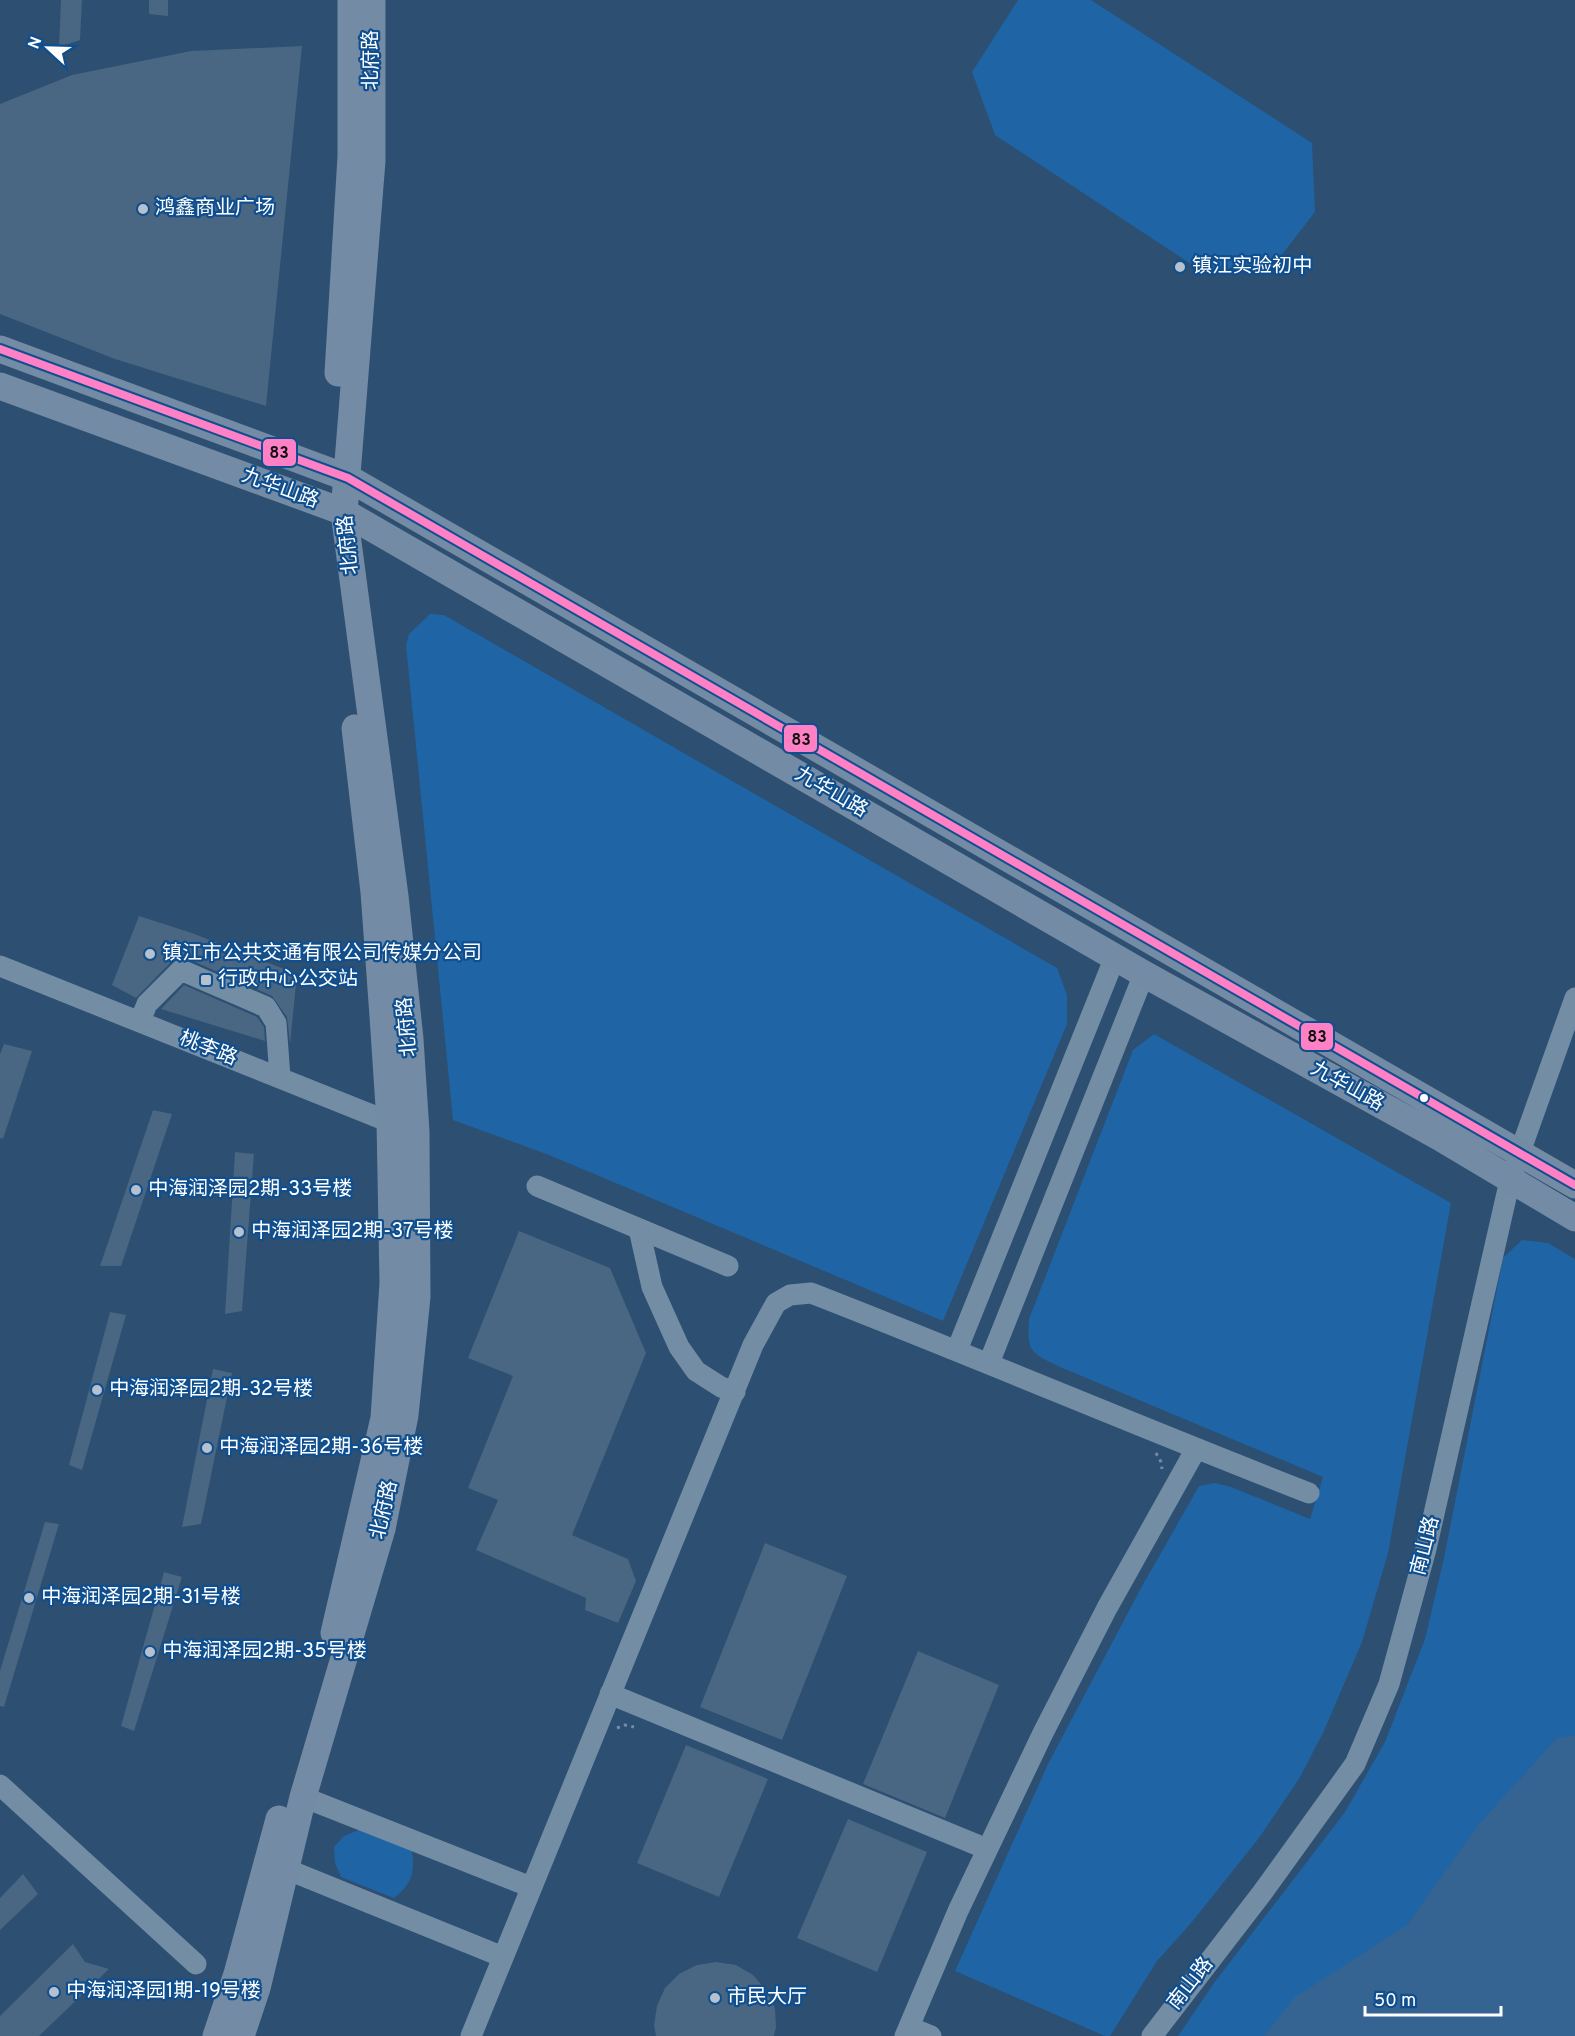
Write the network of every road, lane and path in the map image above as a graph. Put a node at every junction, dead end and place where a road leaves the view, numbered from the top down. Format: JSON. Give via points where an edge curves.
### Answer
{"nodes":[{"id":1,"x":351,"y":0,"type":"edge"},
{"id":2,"x":372,"y":0,"type":"edge"},
{"id":3,"x":0,"y":349,"type":"edge"},
{"id":4,"x":0,"y":386,"type":"edge"},
{"id":5,"x":340,"y":475,"type":"junction"},
{"id":6,"x":337,"y":509,"type":"junction"},
{"id":7,"x":1115,"y":957,"type":"junction"},
{"id":8,"x":0,"y":966,"type":"edge"},
{"id":9,"x":1144,"y":974,"type":"junction"},
{"id":10,"x":1575,"y":998,"type":"edge"},
{"id":11,"x":140,"y":1021,"type":"junction"},
{"id":12,"x":280,"y":1077,"type":"junction"},
{"id":13,"x":390,"y":1122,"type":"junction"},
{"id":14,"x":416,"y":1132,"type":"junction"},
{"id":15,"x":1519,"y":1153,"type":"junction"},
{"id":16,"x":1510,"y":1180,"type":"junction"},
{"id":17,"x":1575,"y":1185,"type":"edge"},
{"id":18,"x":537,"y":1186,"type":"dead end"},
{"id":19,"x":1575,"y":1218,"type":"edge"},
{"id":20,"x":639,"y":1229,"type":"junction"},
{"id":21,"x":728,"y":1266,"type":"dead end"},
{"id":22,"x":957,"y":1350,"type":"junction"},
{"id":23,"x":988,"y":1363,"type":"junction"},
{"id":24,"x":735,"y":1392,"type":"junction"},
{"id":25,"x":1152,"y":1449,"type":"dead end"},
{"id":26,"x":1196,"y":1449,"type":"junction"},
{"id":27,"x":1162,"y":1471,"type":"dead end"},
{"id":28,"x":1309,"y":1493,"type":"dead end"},
{"id":29,"x":610,"y":1694,"type":"junction"},
{"id":30,"x":0,"y":1785,"type":"edge"},
{"id":31,"x":303,"y":1797,"type":"junction"},
{"id":32,"x":987,"y":1849,"type":"junction"},
{"id":33,"x":286,"y":1869,"type":"junction"},
{"id":34,"x":531,"y":1887,"type":"junction"},
{"id":35,"x":503,"y":1957,"type":"junction"},
{"id":36,"x":196,"y":1964,"type":"dead end"},
{"id":37,"x":907,"y":2031,"type":"edge"},
{"id":38,"x":216,"y":2036,"type":"edge"},
{"id":39,"x":241,"y":2036,"type":"edge"},
{"id":40,"x":471,"y":2036,"type":"edge"},
{"id":41,"x":931,"y":2036,"type":"edge"},
{"id":42,"x":1152,"y":2036,"type":"edge"}],
"edges":[{"from":1,"to":5,"type":"main road","name":"北府路","via":[[351,156]]},
{"from":2,"to":5,"type":"main road","name":"北府路","via":[[372,161]]},
{"from":3,"to":5,"type":"main road","name":"九华山路"},
{"from":4,"to":6,"type":"main road","name":"九华山路"},
{"from":5,"to":6,"type":"main road","name":"北府路"},
{"from":5,"to":15,"type":"main road","name":"九华山路"},
{"from":6,"to":7,"type":"main road","name":"九华山路"},
{"from":6,"to":13,"type":"main road","name":"北府路","via":[[374,892]]},
{"from":6,"to":14,"type":"main road","name":"北府路","via":[[396,896]]},
{"from":7,"to":9,"type":"main road","name":"九华山路"},
{"from":7,"to":22,"type":"street"},
{"from":8,"to":11,"type":"street","name":"桃李路"},
{"from":9,"to":16,"type":"main road","name":"九华山路"},
{"from":9,"to":23,"type":"street"},
{"from":10,"to":15,"type":"street","name":"南山路"},
{"from":11,"to":12,"type":"street","name":"桃李路"},
{"from":11,"to":12,"type":"street","via":[[147,1004],[181,970],[266,1007],[276,1023]]},
{"from":12,"to":13,"type":"street","name":"桃李路"},
{"from":13,"to":14,"type":"street","name":"桃李路"},
{"from":13,"to":38,"type":"main road","name":"北府路","via":[[393,1283],[384,1418],[337,1622]]},
{"from":14,"to":31,"type":"main road","name":"北府路","via":[[417,1297],[405,1415],[382,1529]]},
{"from":15,"to":16,"type":"street","name":"南山路"},
{"from":15,"to":17,"type":"main road","name":"九华山路"},
{"from":16,"to":19,"type":"main road","name":"九华山路"},
{"from":16,"to":42,"type":"street","name":"南山路","via":[[1426,1549],[1389,1684],[1354,1764],[1262,1893]]},
{"from":18,"to":20,"type":"street"},
{"from":20,"to":21,"type":"street"},
{"from":20,"to":24,"type":"street","via":[[652,1287],[679,1347],[696,1371]]},
{"from":22,"to":23,"type":"street"},
{"from":22,"to":24,"type":"street","via":[[811,1293],[790,1295],[776,1303],[766,1319]]},
{"from":23,"to":26,"type":"street"},
{"from":24,"to":29,"type":"street"},
{"from":25,"to":27,"type":"path"},
{"from":26,"to":28,"type":"street"},
{"from":26,"to":32,"type":"street","via":[[1107,1608]]},
{"from":29,"to":32,"type":"street"},
{"from":29,"to":34,"type":"street"},
{"from":30,"to":36,"type":"street"},
{"from":31,"to":33,"type":"main road","name":"北府路"},
{"from":31,"to":34,"type":"street"},
{"from":32,"to":37,"type":"street"},
{"from":33,"to":35,"type":"street"},
{"from":33,"to":39,"type":"main road","name":"北府路"},
{"from":34,"to":35,"type":"street"},
{"from":35,"to":40,"type":"street"},
{"from":37,"to":41,"type":"street"}]}
